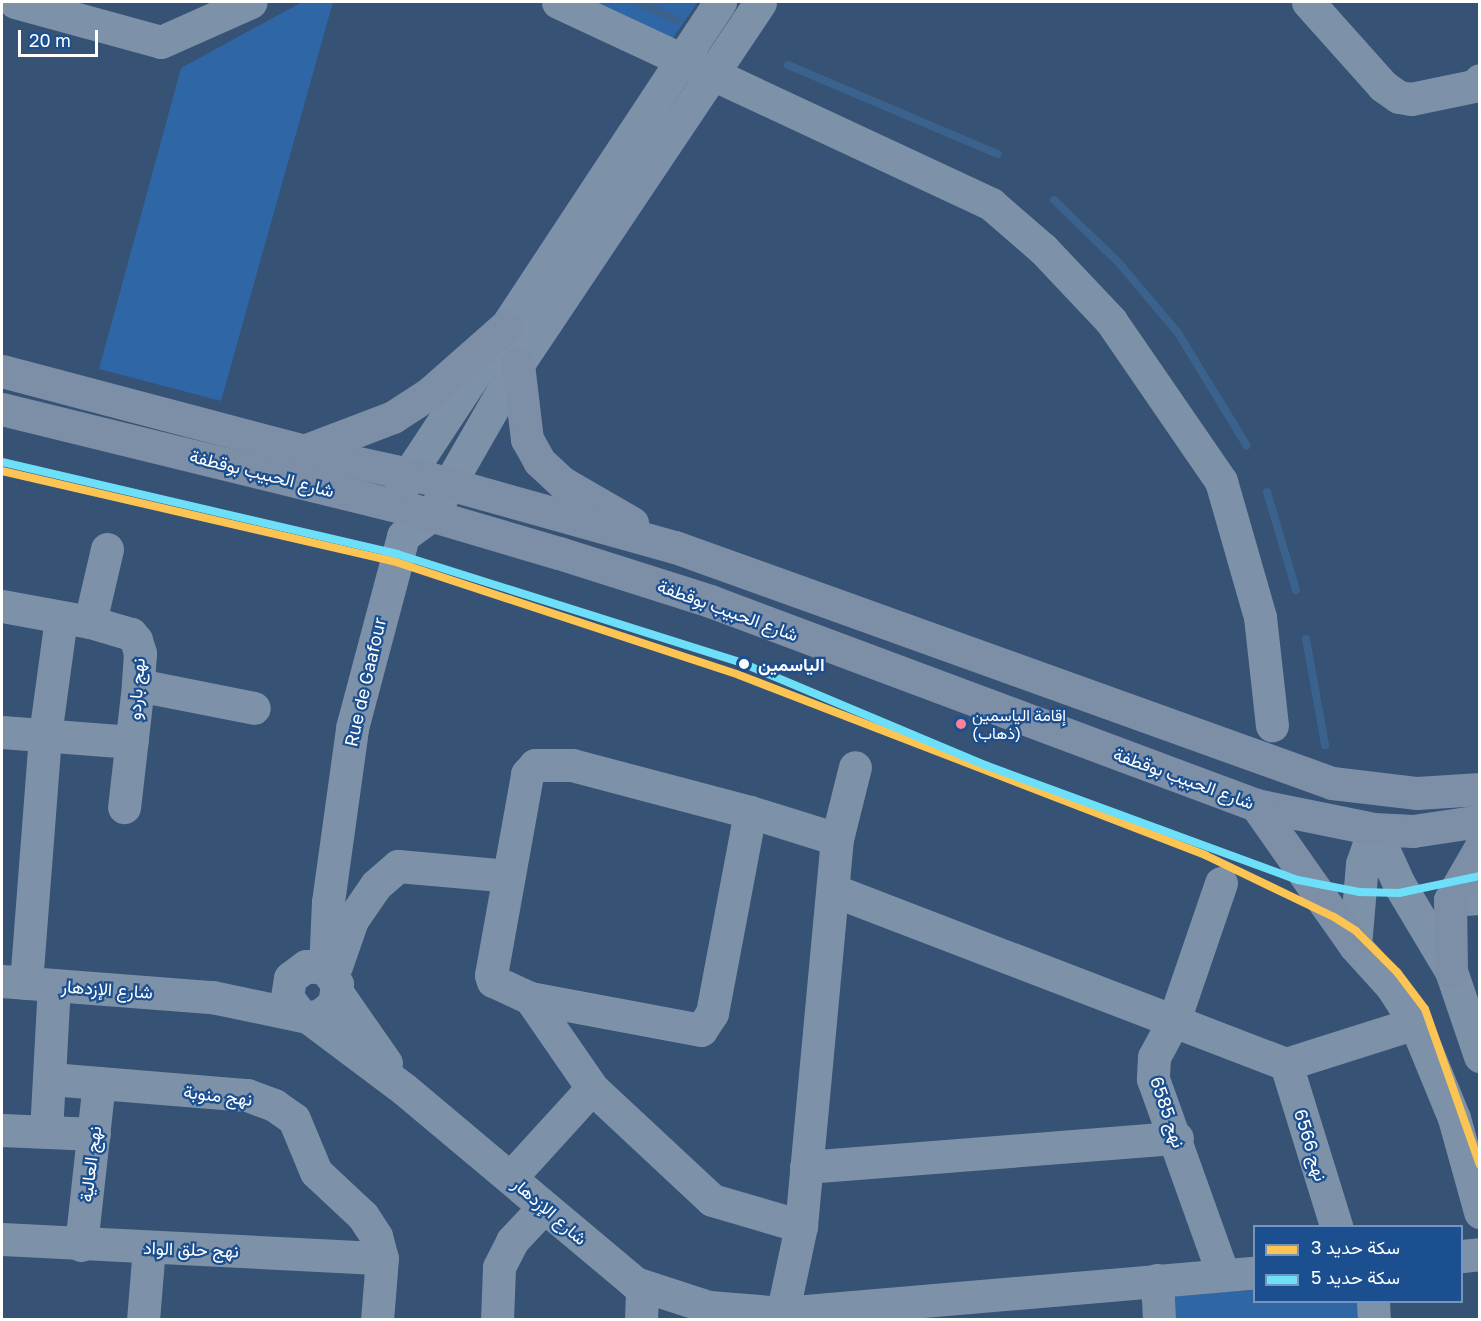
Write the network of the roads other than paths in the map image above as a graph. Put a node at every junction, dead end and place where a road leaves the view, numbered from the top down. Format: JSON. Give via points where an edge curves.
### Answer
{"nodes":[{"id":1,"x":15,"y":2,"type":"edge"},
{"id":2,"x":251,"y":2,"type":"edge"},
{"id":3,"x":558,"y":2,"type":"edge"},
{"id":4,"x":720,"y":2,"type":"edge"},
{"id":5,"x":760,"y":2,"type":"edge"},
{"id":6,"x":1308,"y":2,"type":"edge"},
{"id":7,"x":681,"y":59,"type":"junction"},
{"id":8,"x":709,"y":75,"type":"junction"},
{"id":9,"x":1478,"y":90,"type":"edge"},
{"id":10,"x":506,"y":326,"type":"junction"},
{"id":11,"x":518,"y":364,"type":"junction"},
{"id":12,"x":2,"y":371,"type":"edge"},
{"id":13,"x":2,"y":409,"type":"edge"},
{"id":14,"x":304,"y":451,"type":"junction"},
{"id":15,"x":408,"y":475,"type":"junction"},
{"id":16,"x":447,"y":484,"type":"junction"},
{"id":17,"x":431,"y":516,"type":"junction"},
{"id":18,"x":399,"y":521,"type":"junction"},
{"id":19,"x":675,"y":547,"type":"junction"},
{"id":20,"x":107,"y":549,"type":"dead end"},
{"id":21,"x":2,"y":606,"type":"edge"},
{"id":22,"x":76,"y":620,"type":"junction"},
{"id":23,"x":138,"y":685,"type":"junction"},
{"id":24,"x":254,"y":708,"type":"dead end"},
{"id":25,"x":1272,"y":725,"type":"dead end"},
{"id":26,"x":2,"y":732,"type":"edge"},
{"id":27,"x":45,"y":735,"type":"junction"},
{"id":28,"x":132,"y":742,"type":"junction"},
{"id":29,"x":855,"y":767,"type":"dead end"},
{"id":30,"x":1332,"y":783,"type":"junction"},
{"id":31,"x":1479,"y":789,"type":"edge"},
{"id":32,"x":1417,"y":793,"type":"junction"},
{"id":33,"x":1256,"y":805,"type":"junction"},
{"id":34,"x":124,"y":807,"type":"dead end"},
{"id":35,"x":750,"y":812,"type":"junction"},
{"id":36,"x":1479,"y":821,"type":"edge"},
{"id":37,"x":1374,"y":829,"type":"junction"},
{"id":38,"x":837,"y":839,"type":"junction"},
{"id":39,"x":1479,"y":848,"type":"edge"},
{"id":40,"x":509,"y":876,"type":"junction"},
{"id":41,"x":1221,"y":883,"type":"dead end"},
{"id":42,"x":835,"y":891,"type":"junction"},
{"id":43,"x":1465,"y":899,"type":"edge"},
{"id":44,"x":1354,"y":946,"type":"junction"},
{"id":45,"x":1451,"y":971,"type":"junction"},
{"id":46,"x":316,"y":977,"type":"junction"},
{"id":47,"x":27,"y":983,"type":"edge"},
{"id":48,"x":212,"y":997,"type":"junction"},
{"id":49,"x":530,"y":998,"type":"junction"},
{"id":50,"x":304,"y":1015,"type":"junction"},
{"id":51,"x":1174,"y":1020,"type":"junction"},
{"id":52,"x":1415,"y":1023,"type":"junction"},
{"id":53,"x":1479,"y":1056,"type":"edge"},
{"id":54,"x":1286,"y":1064,"type":"junction"},
{"id":55,"x":51,"y":1079,"type":"junction"},
{"id":56,"x":99,"y":1083,"type":"junction"},
{"id":57,"x":592,"y":1088,"type":"junction"},
{"id":58,"x":404,"y":1089,"type":"junction"},
{"id":59,"x":2,"y":1130,"type":"edge"},
{"id":60,"x":46,"y":1132,"type":"junction"},
{"id":61,"x":94,"y":1134,"type":"junction"},
{"id":62,"x":1177,"y":1138,"type":"junction"},
{"id":63,"x":806,"y":1167,"type":"junction"},
{"id":64,"x":511,"y":1177,"type":"junction"},
{"id":65,"x":543,"y":1208,"type":"junction"},
{"id":66,"x":1479,"y":1212,"type":"edge"},
{"id":67,"x":1335,"y":1225,"type":"edge"},
{"id":68,"x":801,"y":1226,"type":"junction"},
{"id":69,"x":2,"y":1239,"type":"edge"},
{"id":70,"x":81,"y":1245,"type":"junction"},
{"id":71,"x":149,"y":1247,"type":"junction"},
{"id":72,"x":1479,"y":1254,"type":"edge"},
{"id":73,"x":1463,"y":1257,"type":"edge"},
{"id":74,"x":381,"y":1258,"type":"junction"},
{"id":75,"x":1239,"y":1274,"type":"edge"},
{"id":76,"x":1157,"y":1280,"type":"junction"},
{"id":77,"x":642,"y":1286,"type":"junction"},
{"id":78,"x":1373,"y":1303,"type":"edge"},
{"id":79,"x":1031,"y":1307,"type":"edge"},
{"id":80,"x":943,"y":1310,"type":"edge"},
{"id":81,"x":704,"y":1313,"type":"edge"},
{"id":82,"x":852,"y":1314,"type":"edge"},
{"id":83,"x":782,"y":1316,"type":"edge"},
{"id":84,"x":143,"y":1320,"type":"edge"},
{"id":85,"x":377,"y":1320,"type":"edge"},
{"id":86,"x":497,"y":1320,"type":"edge"},
{"id":87,"x":641,"y":1320,"type":"edge"},
{"id":88,"x":1159,"y":1320,"type":"edge"},
{"id":89,"x":1374,"y":1320,"type":"edge"}],
"edges":[{"from":1,"to":2,"type":"street","via":[[161,42]]},
{"from":3,"to":7,"type":"street"},
{"from":4,"to":7,"type":"street","name":"Rue de Gaafour"},
{"from":5,"to":8,"type":"street"},
{"from":6,"to":9,"type":"street","via":[[1383,86],[1399,97],[1411,99]]},
{"from":7,"to":8,"type":"street"},
{"from":7,"to":10,"type":"street","name":"Rue de Gaafour"},
{"from":8,"to":11,"type":"street"},
{"from":8,"to":25,"type":"street","via":[[991,204],[1043,249],[1111,321],[1221,481],[1260,617]]},
{"from":10,"to":14,"type":"main road","via":[[430,393],[393,417]]},
{"from":10,"to":15,"type":"street","name":"Rue de Gaafour"},
{"from":11,"to":16,"type":"street"},
{"from":11,"to":19,"type":"main road","via":[[527,439],[539,461],[563,483]]},
{"from":12,"to":14,"type":"main road","name":"شارع الحبيب بوقطفة"},
{"from":13,"to":18,"type":"main road","name":"شارع الحبيب بوقطفة"},
{"from":14,"to":15,"type":"main road","name":"شارع الحبيب بوقطفة"},
{"from":15,"to":16,"type":"main road","name":"شارع الحبيب بوقطفة"},
{"from":15,"to":18,"type":"street","name":"Rue de Gaafour"},
{"from":16,"to":17,"type":"street"},
{"from":16,"to":19,"type":"main road","name":"شارع الحبيب بوقطفة"},
{"from":17,"to":18,"type":"main road","name":"شارع الحبيب بوقطفة"},
{"from":17,"to":33,"type":"main road","name":"شارع الحبيب بوقطفة","via":[[710,602]]},
{"from":18,"to":46,"type":"street","name":"Rue de Gaafour","via":[[352,728]]},
{"from":19,"to":30,"type":"main road","name":"شارع الحبيب بوقطفة"},
{"from":20,"to":22,"type":"street"},
{"from":21,"to":22,"type":"street","name":"نهج باردو"},
{"from":22,"to":23,"type":"street","name":"نهج باردو","via":[[130,634],[136,640],[140,652]]},
{"from":22,"to":27,"type":"street"},
{"from":23,"to":24,"type":"street"},
{"from":23,"to":28,"type":"street","name":"نهج باردو"},
{"from":26,"to":27,"type":"street"},
{"from":27,"to":28,"type":"street"},
{"from":27,"to":47,"type":"street"},
{"from":28,"to":34,"type":"street","name":"نهج باردو"},
{"from":29,"to":38,"type":"street"},
{"from":30,"to":32,"type":"main road","name":"شارع الحبيب بوقطفة"},
{"from":30,"to":37,"type":"main road"},
{"from":31,"to":32,"type":"main road","name":"شارع الحبيب بوقطفة"},
{"from":32,"to":37,"type":"main road"},
{"from":33,"to":37,"type":"main road","name":"شارع الحبيب بوقطفة"},
{"from":33,"to":44,"type":"main road"},
{"from":35,"to":38,"type":"street"},
{"from":35,"to":40,"type":"street","via":[[572,765],[543,762],[527,774]]},
{"from":35,"to":49,"type":"street","via":[[712,1013],[701,1030]]},
{"from":36,"to":37,"type":"main road","name":"شارع الحبيب بوقطفة","via":[[1413,831]]},
{"from":37,"to":44,"type":"street","via":[[1362,864]]},
{"from":37,"to":45,"type":"street","via":[[1400,884]]},
{"from":38,"to":42,"type":"street"},
{"from":39,"to":43,"type":"main road"},
{"from":40,"to":46,"type":"street","via":[[398,866],[376,885]]},
{"from":40,"to":49,"type":"street","via":[[491,975],[496,986]]},
{"from":41,"to":51,"type":"street","name":"نهج 6585"},
{"from":42,"to":51,"type":"street"},
{"from":42,"to":63,"type":"street"},
{"from":43,"to":45,"type":"main road"},
{"from":44,"to":52,"type":"street","via":[[1392,987]]},
{"from":45,"to":53,"type":"street"},
{"from":46,"to":48,"type":"street"},
{"from":46,"to":50,"type":"street","name":"Rue de Gaafour","via":[[287,998]]},
{"from":46,"to":50,"type":"street","via":[[328,1011]]},
{"from":46,"to":58,"type":"street"},
{"from":47,"to":48,"type":"street","name":"شارع الإزدهار"},
{"from":47,"to":55,"type":"street"},
{"from":48,"to":50,"type":"street"},
{"from":49,"to":57,"type":"street"},
{"from":50,"to":58,"type":"street"},
{"from":51,"to":54,"type":"street"},
{"from":51,"to":62,"type":"street","name":"نهج 6585","via":[[1154,1057],[1153,1079]]},
{"from":52,"to":54,"type":"street"},
{"from":52,"to":66,"type":"street","via":[[1454,1118]]},
{"from":54,"to":67,"type":"street","name":"نهج 6566"},
{"from":55,"to":56,"type":"street","name":"نهج منوبة"},
{"from":55,"to":60,"type":"street"},
{"from":56,"to":61,"type":"street","name":"نهج العالية"},
{"from":56,"to":74,"type":"street","name":"نهج منوبة","via":[[246,1095],[274,1105],[294,1119],[320,1177],[363,1216],[376,1236]]},
{"from":57,"to":64,"type":"street"},
{"from":57,"to":68,"type":"street","via":[[712,1200]]},
{"from":58,"to":64,"type":"street","name":"شارع الإزدهار"},
{"from":59,"to":60,"type":"street"},
{"from":60,"to":61,"type":"street"},
{"from":61,"to":70,"type":"street","name":"نهج العالية"},
{"from":62,"to":63,"type":"street"},
{"from":62,"to":75,"type":"street","name":"نهج 6585"},
{"from":63,"to":68,"type":"street"},
{"from":64,"to":65,"type":"street","name":"شارع الإزدهار"},
{"from":65,"to":77,"type":"street","name":"شارع الإزدهار"},
{"from":65,"to":86,"type":"street","via":[[512,1240],[499,1267]]},
{"from":68,"to":83,"type":"street"},
{"from":69,"to":70,"type":"street","name":"نهج حلق الواد"},
{"from":70,"to":71,"type":"street","name":"نهج حلق الواد"},
{"from":71,"to":74,"type":"street","name":"نهج حلق الواد"},
{"from":71,"to":84,"type":"street"},
{"from":72,"to":73,"type":"street"},
{"from":74,"to":85,"type":"street","name":"نهج منوبة"},
{"from":75,"to":76,"type":"street","name":"شارع الإزدهار"},
{"from":76,"to":79,"type":"street","name":"شارع الإزدهار"},
{"from":76,"to":88,"type":"street"},
{"from":77,"to":81,"type":"street","name":"شارع الإزدهار"},
{"from":77,"to":87,"type":"street"},
{"from":78,"to":89,"type":"street"},
{"from":79,"to":80,"type":"street","name":"شارع الإزدهار"},
{"from":80,"to":82,"type":"street","name":"شارع الإزدهار"},
{"from":81,"to":83,"type":"street","name":"شارع الإزدهار"},
{"from":82,"to":83,"type":"street","name":"شارع الإزدهار"}]}
